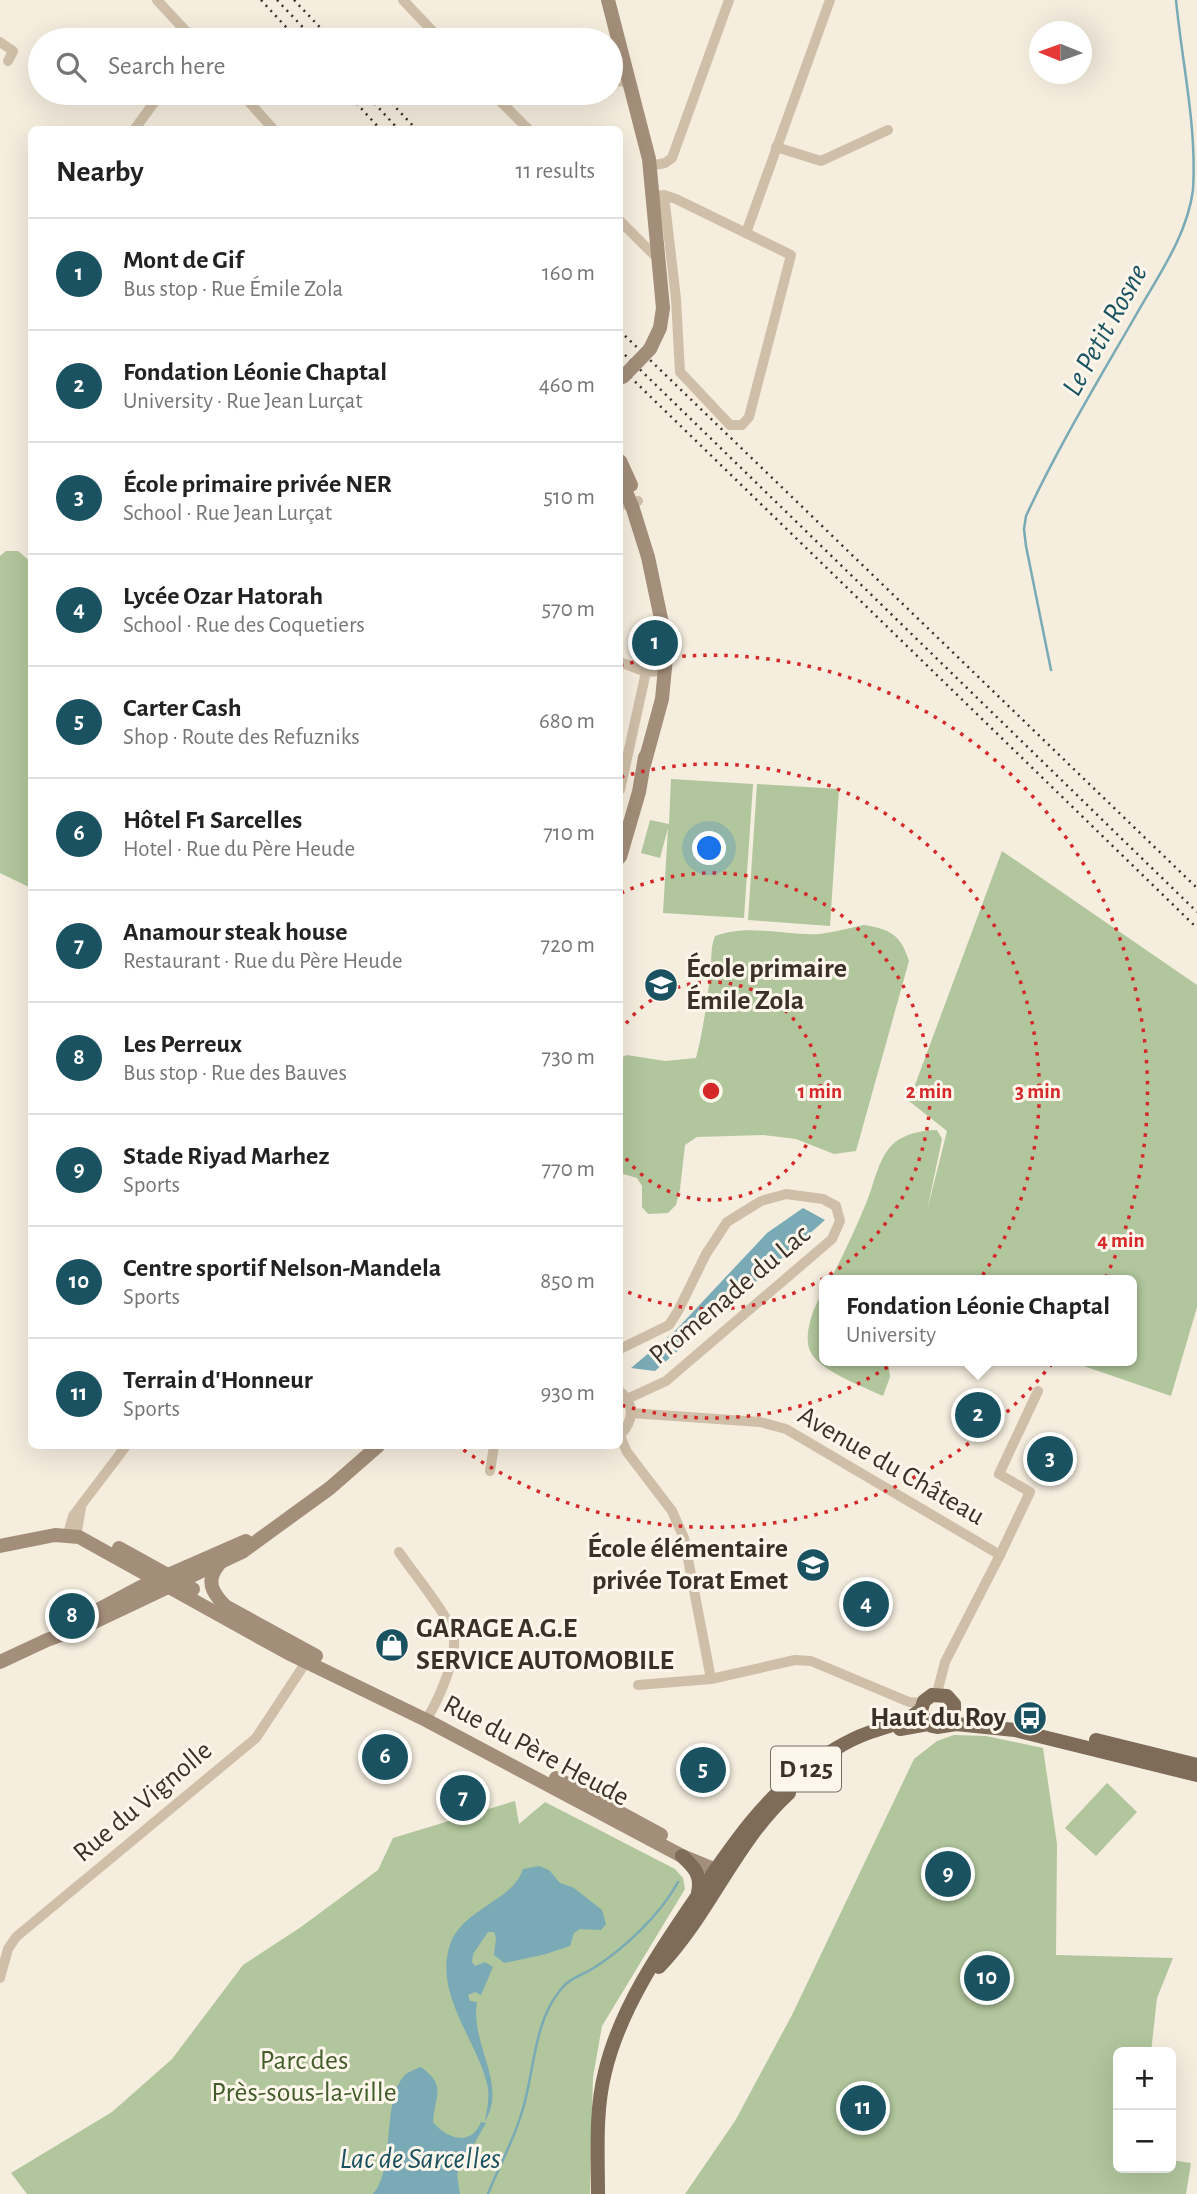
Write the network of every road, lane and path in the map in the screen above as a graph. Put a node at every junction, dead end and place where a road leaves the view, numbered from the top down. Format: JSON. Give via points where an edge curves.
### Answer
{"nodes":[{"id":1,"x":157,"y":0,"type":"edge"},
{"id":2,"x":403,"y":0,"type":"edge"},
{"id":3,"x":729,"y":0,"type":"edge"},
{"id":4,"x":830,"y":0,"type":"edge"},
{"id":5,"x":614,"y":3,"type":"edge"},
{"id":6,"x":183,"y":28,"type":"edge"},
{"id":7,"x":430,"y":28,"type":"edge"},
{"id":8,"x":617,"y":28,"type":"edge"},
{"id":9,"x":0,"y":42,"type":"edge"},
{"id":10,"x":623,"y":56,"type":"edge"},
{"id":11,"x":8,"y":61,"type":"dead end"},
{"id":12,"x":623,"y":81,"type":"edge"},
{"id":13,"x":629,"y":81,"type":"junction"},
{"id":14,"x":152,"y":105,"type":"edge"},
{"id":15,"x":252,"y":105,"type":"edge"},
{"id":16,"x":504,"y":105,"type":"edge"},
{"id":17,"x":137,"y":126,"type":"edge"},
{"id":18,"x":270,"y":126,"type":"edge"},
{"id":19,"x":525,"y":126,"type":"edge"},
{"id":20,"x":888,"y":130,"type":"dead end"},
{"id":21,"x":776,"y":147,"type":"junction"},
{"id":22,"x":649,"y":166,"type":"junction"},
{"id":23,"x":658,"y":196,"type":"junction"},
{"id":24,"x":623,"y":224,"type":"edge"},
{"id":25,"x":746,"y":233,"type":"junction"},
{"id":26,"x":659,"y":256,"type":"junction"},
{"id":27,"x":623,"y":377,"type":"edge"},
{"id":28,"x":623,"y":475,"type":"edge"},
{"id":29,"x":623,"y":486,"type":"edge"},
{"id":30,"x":629,"y":503,"type":"edge"},
{"id":31,"x":623,"y":663,"type":"edge"},
{"id":32,"x":656,"y":673,"type":"junction"},
{"id":33,"x":623,"y":780,"type":"edge"},
{"id":34,"x":623,"y":847,"type":"edge"},
{"id":35,"x":623,"y":1348,"type":"edge"},
{"id":36,"x":1038,"y":1391,"type":"dead end"},
{"id":37,"x":623,"y":1395,"type":"edge"},
{"id":38,"x":631,"y":1412,"type":"junction"},
{"id":39,"x":623,"y":1431,"type":"edge"},
{"id":40,"x":623,"y":1442,"type":"edge"},
{"id":41,"x":124,"y":1449,"type":"edge"},
{"id":42,"x":375,"y":1449,"type":"edge"},
{"id":43,"x":494,"y":1449,"type":"edge"},
{"id":44,"x":490,"y":1471,"type":"dead end"},
{"id":45,"x":73,"y":1531,"type":"junction"},
{"id":46,"x":268,"y":1533,"type":"junction"},
{"id":47,"x":0,"y":1546,"type":"edge"},
{"id":48,"x":399,"y":1552,"type":"dead end"},
{"id":49,"x":1000,"y":1555,"type":"junction"},
{"id":50,"x":127,"y":1563,"type":"junction"},
{"id":51,"x":219,"y":1563,"type":"junction"},
{"id":52,"x":172,"y":1580,"type":"junction"},
{"id":53,"x":129,"y":1593,"type":"junction"},
{"id":54,"x":225,"y":1606,"type":"junction"},
{"id":55,"x":47,"y":1640,"type":"junction"},
{"id":56,"x":309,"y":1658,"type":"junction"},
{"id":57,"x":0,"y":1662,"type":"edge"},
{"id":58,"x":711,"y":1679,"type":"junction"},
{"id":59,"x":638,"y":1685,"type":"dead end"},
{"id":60,"x":937,"y":1693,"type":"junction"},
{"id":61,"x":955,"y":1708,"type":"junction"},
{"id":62,"x":924,"y":1712,"type":"junction"},
{"id":63,"x":428,"y":1716,"type":"junction"},
{"id":64,"x":947,"y":1725,"type":"junction"},
{"id":65,"x":1197,"y":1765,"type":"edge"},
{"id":66,"x":1197,"y":1775,"type":"edge"},
{"id":67,"x":682,"y":1856,"type":"junction"},
{"id":68,"x":722,"y":1867,"type":"junction"},
{"id":69,"x":697,"y":1897,"type":"junction"},
{"id":70,"x":0,"y":1979,"type":"edge"},
{"id":71,"x":643,"y":1983,"type":"junction"},
{"id":72,"x":598,"y":2194,"type":"edge"}],
"edges":[{"from":1,"to":6,"type":"street"},
{"from":2,"to":7,"type":"street"},
{"from":3,"to":22,"type":"street","via":[[672,158]]},
{"from":4,"to":21,"type":"street"},
{"from":5,"to":8,"type":"main road"},
{"from":9,"to":11,"type":"street","via":[[13,51]]},
{"from":10,"to":13,"type":"main road"},
{"from":12,"to":13,"type":"street"},
{"from":13,"to":22,"type":"main road"},
{"from":14,"to":17,"type":"street"},
{"from":15,"to":18,"type":"street"},
{"from":16,"to":19,"type":"street"},
{"from":20,"to":21,"type":"street","via":[[821,161]]},
{"from":21,"to":25,"type":"street"},
{"from":22,"to":23,"type":"main road"},
{"from":23,"to":25,"type":"street"},
{"from":23,"to":25,"type":"street","via":[[676,299],[680,372],[730,425],[742,425],[749,416],[791,255]]},
{"from":23,"to":26,"type":"main road"},
{"from":24,"to":26,"type":"street"},
{"from":26,"to":27,"type":"main road","bridge":true,"via":[[662,316],[657,334],[650,349]]},
{"from":28,"to":30,"type":"main road"},
{"from":29,"to":30,"type":"main road"},
{"from":30,"to":32,"type":"main road","via":[[650,538],[667,647]]},
{"from":31,"to":32,"type":"street"},
{"from":32,"to":33,"type":"street"},
{"from":32,"to":34,"type":"main road","via":[[657,720]]},
{"from":35,"to":37,"type":"street","name":"Promenade du Lac","via":[[669,1325],[727,1222],[761,1200],[786,1194],[823,1199],[836,1206],[841,1221],[832,1240],[666,1381]]},
{"from":36,"to":49,"type":"street","via":[[999,1474],[1030,1492]]},
{"from":37,"to":38,"type":"street"},
{"from":38,"to":39,"type":"street"},
{"from":38,"to":49,"type":"street","name":"Avenue du Château","via":[[760,1422],[786,1429]]},
{"from":40,"to":58,"type":"street","via":[[672,1511],[684,1538]]},
{"from":41,"to":45,"type":"street","via":[[80,1507]]},
{"from":42,"to":46,"type":"main road"},
{"from":43,"to":44,"type":"street"},
{"from":45,"to":47,"type":"main road"},
{"from":45,"to":50,"type":"main road"},
{"from":45,"to":52,"type":"main road"},
{"from":46,"to":51,"type":"main road"},
{"from":46,"to":52,"type":"main road","via":[[225,1549]]},
{"from":48,"to":63,"type":"street","via":[[454,1637],[452,1660]]},
{"from":49,"to":60,"type":"street","via":[[945,1662]]},
{"from":50,"to":52,"type":"main road"},
{"from":50,"to":53,"type":"main road","via":[[133,1579]]},
{"from":51,"to":52,"type":"main road"},
{"from":51,"to":54,"type":"main road","via":[[211,1584]]},
{"from":52,"to":53,"type":"main road"},
{"from":52,"to":54,"type":"main road","name":"Rue du Père Heude"},
{"from":52,"to":55,"type":"main road","via":[[80,1629]]},
{"from":52,"to":56,"type":"main road","name":"Rue du Père Heude"},
{"from":53,"to":55,"type":"main road"},
{"from":54,"to":56,"type":"main road","name":"Rue du Père Heude"},
{"from":55,"to":57,"type":"main road"},
{"from":56,"to":63,"type":"main road","name":"Rue du Père Heude"},
{"from":56,"to":70,"type":"street","name":"Rue du Vignolle","via":[[256,1738],[16,1937]]},
{"from":58,"to":59,"type":"street"},
{"from":58,"to":62,"type":"street","via":[[795,1660],[811,1661]]},
{"from":60,"to":61,"type":"main road","via":[[947,1696]]},
{"from":60,"to":62,"type":"main road","via":[[927,1697]]},
{"from":61,"to":64,"type":"main road"},
{"from":61,"to":65,"type":"main road","via":[[972,1716],[1026,1724]]},
{"from":62,"to":64,"type":"main road","via":[[937,1727]]},
{"from":62,"to":68,"type":"main road","number":"D 125","via":[[855,1738],[805,1769],[753,1817]]},
{"from":63,"to":67,"type":"main road","name":"Rue du Père Heude"},
{"from":63,"to":68,"type":"main road","name":"Rue du Père Heude"},
{"from":64,"to":66,"type":"main road","via":[[1015,1730]]},
{"from":67,"to":68,"type":"main road","name":"Rue du Père Heude"},
{"from":67,"to":69,"type":"main road","via":[[699,1877]]},
{"from":68,"to":69,"type":"main road","number":"D 125"},
{"from":68,"to":71,"type":"main road","number":"D 125","via":[[718,1886],[678,1947]]},
{"from":69,"to":71,"type":"main road","number":"D 125"},
{"from":71,"to":72,"type":"main road","number":"D 125","via":[[621,2025],[604,2076]]}]}
